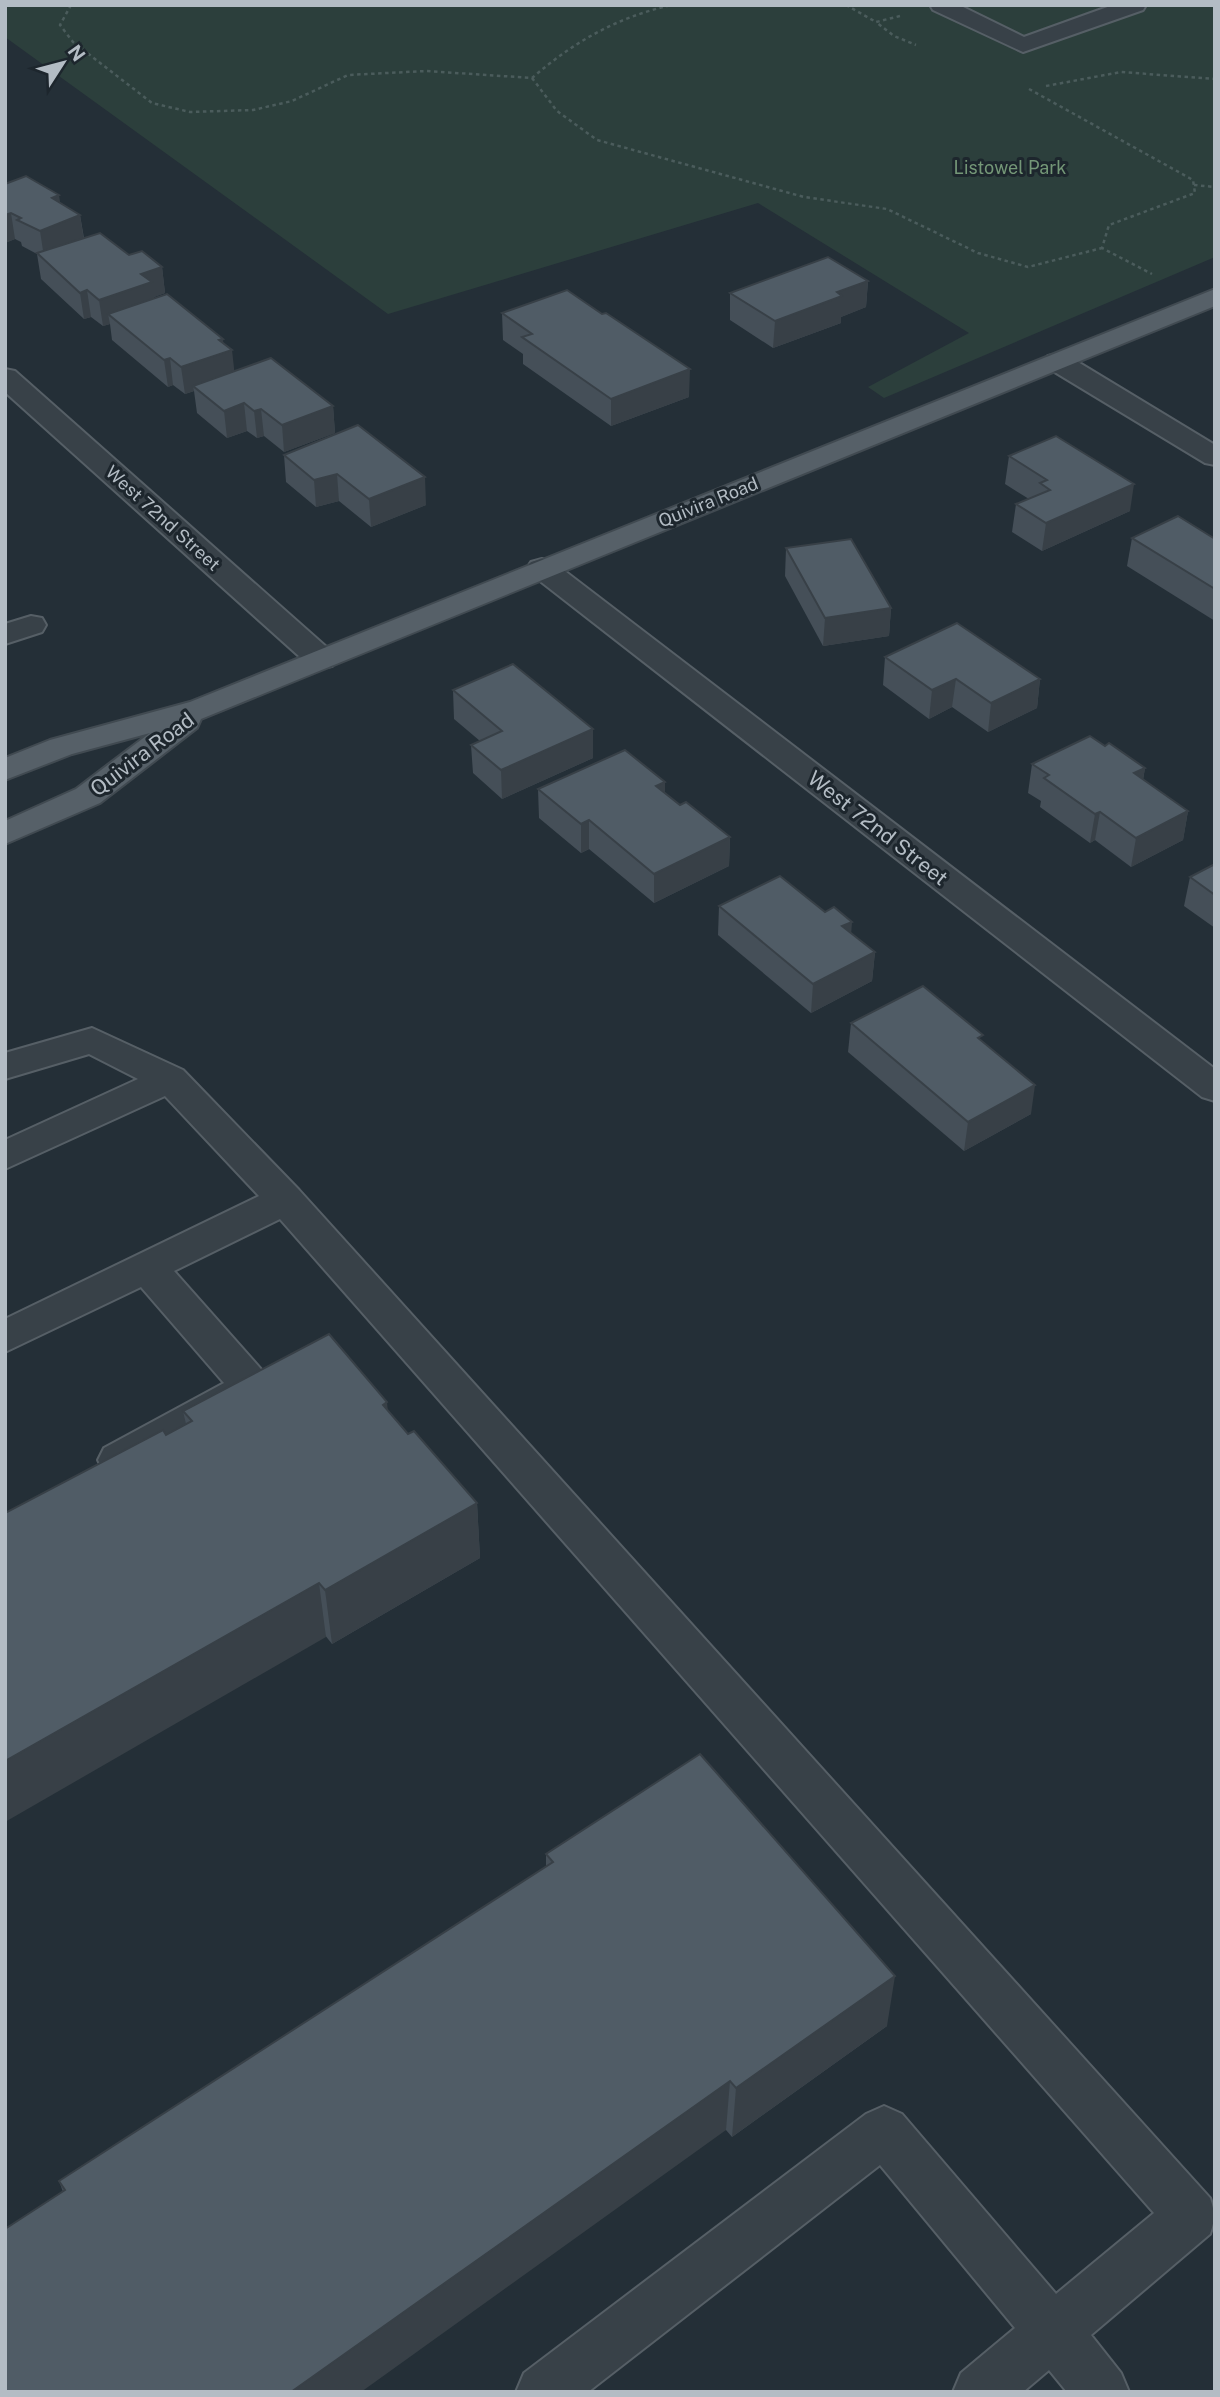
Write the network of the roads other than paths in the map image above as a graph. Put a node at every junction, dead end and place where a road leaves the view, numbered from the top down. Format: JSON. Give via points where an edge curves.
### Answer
{"nodes":[{"id":1,"x":941,"y":5,"type":"edge"},
{"id":2,"x":1135,"y":5,"type":"edge"},
{"id":3,"x":1215,"y":298,"type":"edge"},
{"id":4,"x":1058,"y":362,"type":"junction"},
{"id":5,"x":5,"y":377,"type":"edge"},
{"id":6,"x":1215,"y":457,"type":"edge"},
{"id":7,"x":541,"y":568,"type":"junction"},
{"id":8,"x":321,"y":659,"type":"junction"},
{"id":9,"x":201,"y":709,"type":"junction"},
{"id":10,"x":5,"y":770,"type":"edge"},
{"id":11,"x":5,"y":834,"type":"edge"},
{"id":12,"x":5,"y":1066,"type":"edge"},
{"id":13,"x":170,"y":1079,"type":"junction"},
{"id":14,"x":1215,"y":1088,"type":"edge"},
{"id":15,"x":5,"y":1156,"type":"edge"},
{"id":16,"x":285,"y":1200,"type":"junction"},
{"id":17,"x":147,"y":1267,"type":"junction"},
{"id":18,"x":5,"y":1336,"type":"edge"},
{"id":19,"x":87,"y":1477,"type":"edge"},
{"id":20,"x":1053,"y":2332,"type":"junction"},
{"id":21,"x":543,"y":2392,"type":"edge"},
{"id":22,"x":980,"y":2392,"type":"edge"},
{"id":23,"x":1102,"y":2392,"type":"edge"}],
"edges":[{"from":1,"to":2,"type":"street","via":[[1023,45]]},
{"from":3,"to":4,"type":"main road","name":"Quivira Road"},
{"from":4,"to":6,"type":"street"},
{"from":4,"to":7,"type":"main road","name":"Quivira Road"},
{"from":5,"to":8,"type":"street","name":"West 72nd Street"},
{"from":7,"to":8,"type":"main road","name":"Quivira Road"},
{"from":7,"to":14,"type":"street","name":"West 72nd Street"},
{"from":8,"to":9,"type":"main road","name":"Quivira Road"},
{"from":9,"to":10,"type":"main road","name":"Quivira Road","via":[[61,747]]},
{"from":9,"to":11,"type":"main road","name":"Quivira Road","via":[[88,796]]},
{"from":12,"to":13,"type":"street","via":[[92,1040]]},
{"from":13,"to":15,"type":"street"},
{"from":13,"to":16,"type":"street"},
{"from":16,"to":17,"type":"street"},
{"from":16,"to":20,"type":"street","via":[[1191,2216]]},
{"from":17,"to":18,"type":"street"},
{"from":17,"to":19,"type":"street","via":[[252,1387]]},
{"from":20,"to":21,"type":"street","via":[[884,2131]]},
{"from":20,"to":22,"type":"street"},
{"from":20,"to":23,"type":"street"}]}
